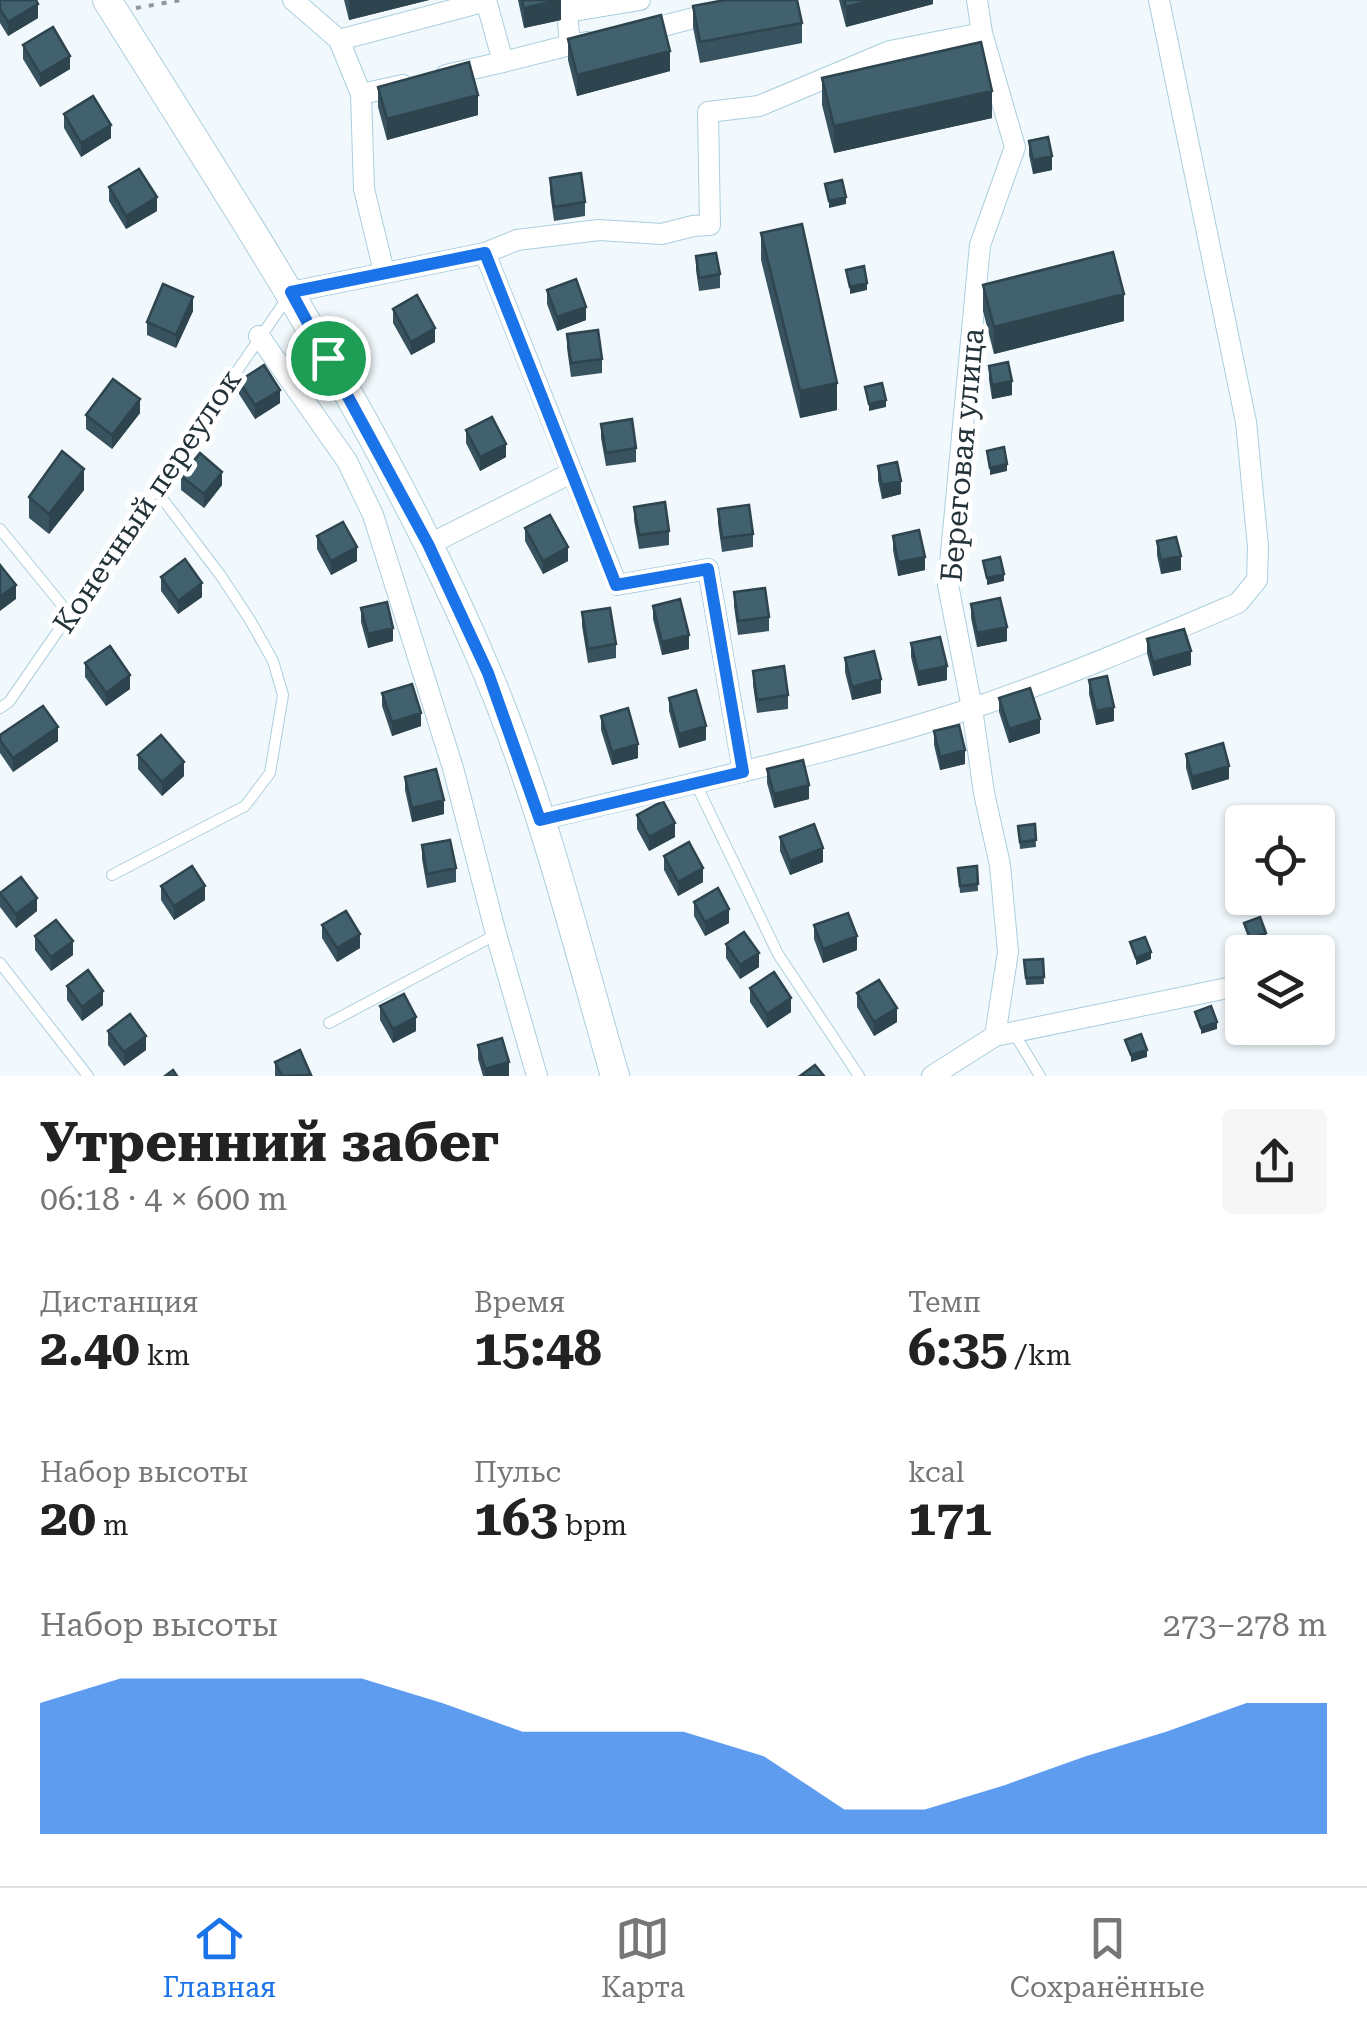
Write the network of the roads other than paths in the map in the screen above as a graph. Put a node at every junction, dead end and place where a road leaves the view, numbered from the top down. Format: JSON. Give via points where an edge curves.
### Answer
{"nodes":[{"id":1,"x":294,"y":0,"type":"edge"},
{"id":2,"x":640,"y":0,"type":"edge"},
{"id":3,"x":764,"y":0,"type":"edge"},
{"id":4,"x":978,"y":0,"type":"edge"},
{"id":5,"x":1159,"y":0,"type":"edge"},
{"id":6,"x":486,"y":1,"type":"edge"},
{"id":7,"x":111,"y":6,"type":"edge"},
{"id":8,"x":566,"y":6,"type":"edge"},
{"id":9,"x":982,"y":33,"type":"junction"},
{"id":10,"x":339,"y":40,"type":"junction"},
{"id":11,"x":570,"y":45,"type":"junction"},
{"id":12,"x":502,"y":62,"type":"junction"},
{"id":13,"x":361,"y":94,"type":"junction"},
{"id":14,"x":485,"y":253,"type":"junction"},
{"id":15,"x":384,"y":272,"type":"junction"},
{"id":16,"x":291,"y":292,"type":"junction"},
{"id":17,"x":259,"y":336,"type":"junction"},
{"id":18,"x":571,"y":473,"type":"junction"},
{"id":19,"x":155,"y":489,"type":"junction"},
{"id":20,"x":0,"y":530,"type":"edge"},
{"id":21,"x":428,"y":544,"type":"junction"},
{"id":22,"x":70,"y":615,"type":"junction"},
{"id":23,"x":0,"y":708,"type":"edge"},
{"id":24,"x":972,"y":708,"type":"junction"},
{"id":25,"x":743,"y":772,"type":"junction"},
{"id":26,"x":695,"y":782,"type":"junction"},
{"id":27,"x":540,"y":820,"type":"junction"},
{"id":28,"x":112,"y":875,"type":"dead end"},
{"id":29,"x":496,"y":934,"type":"junction"},
{"id":30,"x":0,"y":963,"type":"edge"},
{"id":31,"x":1225,"y":988,"type":"edge"},
{"id":32,"x":329,"y":1023,"type":"dead end"},
{"id":33,"x":1004,"y":1034,"type":"junction"},
{"id":34,"x":88,"y":1076,"type":"edge"},
{"id":35,"x":538,"y":1076,"type":"edge"},
{"id":36,"x":616,"y":1076,"type":"edge"},
{"id":37,"x":860,"y":1076,"type":"edge"},
{"id":38,"x":932,"y":1076,"type":"edge"},
{"id":39,"x":1040,"y":1076,"type":"edge"}],
"edges":[{"from":1,"to":10,"type":"street"},
{"from":2,"to":8,"type":"street"},
{"from":3,"to":11,"type":"street"},
{"from":4,"to":9,"type":"street","name":"Береговая улица"},
{"from":5,"to":24,"type":"street","via":[[1246,422],[1257,580],[1238,603]]},
{"from":6,"to":10,"type":"street"},
{"from":6,"to":12,"type":"street"},
{"from":7,"to":16,"type":"main road"},
{"from":8,"to":11,"type":"street"},
{"from":9,"to":14,"type":"street","via":[[890,51],[759,106],[708,112],[710,225],[662,234],[600,230],[517,240]]},
{"from":9,"to":24,"type":"street","name":"Береговая улица","via":[[1015,148],[980,245],[948,585]]},
{"from":10,"to":13,"type":"street"},
{"from":11,"to":12,"type":"street"},
{"from":12,"to":13,"type":"street"},
{"from":13,"to":15,"type":"street","via":[[364,188]]},
{"from":14,"to":15,"type":"street"},
{"from":14,"to":18,"type":"street"},
{"from":15,"to":16,"type":"street"},
{"from":16,"to":17,"type":"lane","name":"Конечный переулок"},
{"from":16,"to":21,"type":"main road"},
{"from":17,"to":19,"type":"lane","name":"Конечный переулок"},
{"from":17,"to":29,"type":"street","via":[[347,461],[373,514],[453,768]]},
{"from":18,"to":21,"type":"street"},
{"from":18,"to":25,"type":"street","via":[[616,585],[708,569]]},
{"from":19,"to":22,"type":"lane","name":"Конечный переулок"},
{"from":19,"to":28,"type":"lane","via":[[250,620],[283,695],[270,772],[245,806]]},
{"from":20,"to":22,"type":"lane"},
{"from":21,"to":27,"type":"main road","via":[[488,673]]},
{"from":22,"to":23,"type":"lane","name":"Конечный переулок"},
{"from":24,"to":25,"type":"street"},
{"from":24,"to":33,"type":"street","name":"Береговая улица","via":[[1000,865],[1008,952]]},
{"from":25,"to":26,"type":"street"},
{"from":26,"to":27,"type":"street"},
{"from":26,"to":37,"type":"lane","via":[[778,954]]},
{"from":27,"to":36,"type":"main road"},
{"from":29,"to":32,"type":"lane"},
{"from":29,"to":35,"type":"street"},
{"from":30,"to":34,"type":"lane"},
{"from":31,"to":33,"type":"street"},
{"from":33,"to":38,"type":"street"},
{"from":33,"to":39,"type":"lane"}]}
